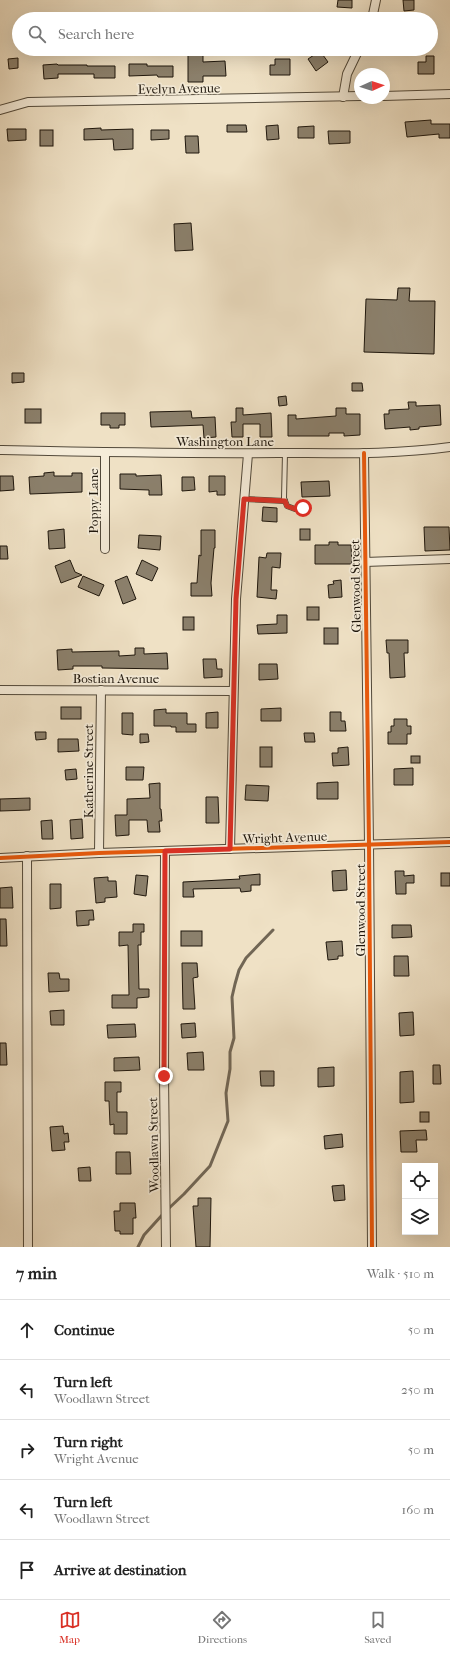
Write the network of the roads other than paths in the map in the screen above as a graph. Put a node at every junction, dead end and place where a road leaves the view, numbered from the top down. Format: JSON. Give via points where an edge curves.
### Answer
{"nodes":[{"id":1,"x":376,"y":0,"type":"edge"},
{"id":2,"x":373,"y":12,"type":"edge"},
{"id":3,"x":356,"y":56,"type":"edge"},
{"id":4,"x":450,"y":94,"type":"edge"},
{"id":5,"x":354,"y":96,"type":"edge"},
{"id":6,"x":390,"y":96,"type":"edge"},
{"id":7,"x":343,"y":97,"type":"junction"},
{"id":8,"x":0,"y":110,"type":"edge"},
{"id":9,"x":450,"y":447,"type":"edge"},
{"id":10,"x":0,"y":450,"type":"edge"},
{"id":11,"x":105,"y":453,"type":"junction"},
{"id":12,"x":285,"y":453,"type":"junction"},
{"id":13,"x":364,"y":453,"type":"junction"},
{"id":14,"x":248,"y":454,"type":"junction"},
{"id":15,"x":244,"y":499,"type":"junction"},
{"id":16,"x":285,"y":501,"type":"junction"},
{"id":17,"x":303,"y":508,"type":"dead end"},
{"id":18,"x":105,"y":549,"type":"dead end"},
{"id":19,"x":450,"y":559,"type":"edge"},
{"id":20,"x":365,"y":562,"type":"junction"},
{"id":21,"x":0,"y":690,"type":"edge"},
{"id":22,"x":101,"y":690,"type":"junction"},
{"id":23,"x":233,"y":692,"type":"junction"},
{"id":24,"x":450,"y":842,"type":"edge"},
{"id":25,"x":369,"y":844,"type":"junction"},
{"id":26,"x":230,"y":849,"type":"junction"},
{"id":27,"x":165,"y":851,"type":"junction"},
{"id":28,"x":99,"y":853,"type":"junction"},
{"id":29,"x":27,"y":856,"type":"junction"},
{"id":30,"x":0,"y":858,"type":"edge"},
{"id":31,"x":28,"y":1247,"type":"edge"},
{"id":32,"x":166,"y":1247,"type":"edge"},
{"id":33,"x":372,"y":1247,"type":"edge"}],
"edges":[{"from":1,"to":2,"type":"street"},
{"from":3,"to":7,"type":"street","via":[[347,74]]},
{"from":4,"to":6,"type":"street"},
{"from":5,"to":7,"type":"street","name":"Evelyn Avenue"},
{"from":7,"to":8,"type":"street","name":"Evelyn Avenue","via":[[28,102]]},
{"from":9,"to":13,"type":"street","name":"Washington Lane"},
{"from":10,"to":11,"type":"street","name":"Washington Lane"},
{"from":11,"to":14,"type":"street","name":"Washington Lane"},
{"from":11,"to":18,"type":"street","name":"Poppy Lane"},
{"from":12,"to":13,"type":"street","name":"Washington Lane"},
{"from":12,"to":14,"type":"street","name":"Washington Lane"},
{"from":12,"to":16,"type":"lane"},
{"from":13,"to":20,"type":"street","name":"Glenwood Street"},
{"from":14,"to":15,"type":"street"},
{"from":15,"to":16,"type":"lane"},
{"from":15,"to":23,"type":"street","via":[[236,599]]},
{"from":16,"to":17,"type":"lane","via":[[287,506]]},
{"from":19,"to":20,"type":"street"},
{"from":20,"to":25,"type":"street","name":"Glenwood Street"},
{"from":21,"to":22,"type":"street","name":"Bostian Avenue"},
{"from":22,"to":23,"type":"street","name":"Bostian Avenue"},
{"from":22,"to":28,"type":"street","name":"Katherine Street"},
{"from":23,"to":26,"type":"street"},
{"from":24,"to":25,"type":"street","name":"Wright Avenue"},
{"from":25,"to":26,"type":"street","name":"Wright Avenue"},
{"from":25,"to":33,"type":"street","name":"Glenwood Street"},
{"from":26,"to":27,"type":"street","name":"Wright Avenue"},
{"from":27,"to":28,"type":"street","name":"Wright Avenue"},
{"from":27,"to":32,"type":"street","name":"Woodlawn Street"},
{"from":28,"to":29,"type":"street","name":"Wright Avenue"},
{"from":29,"to":30,"type":"street","name":"Wright Avenue"},
{"from":29,"to":31,"type":"street"}]}
